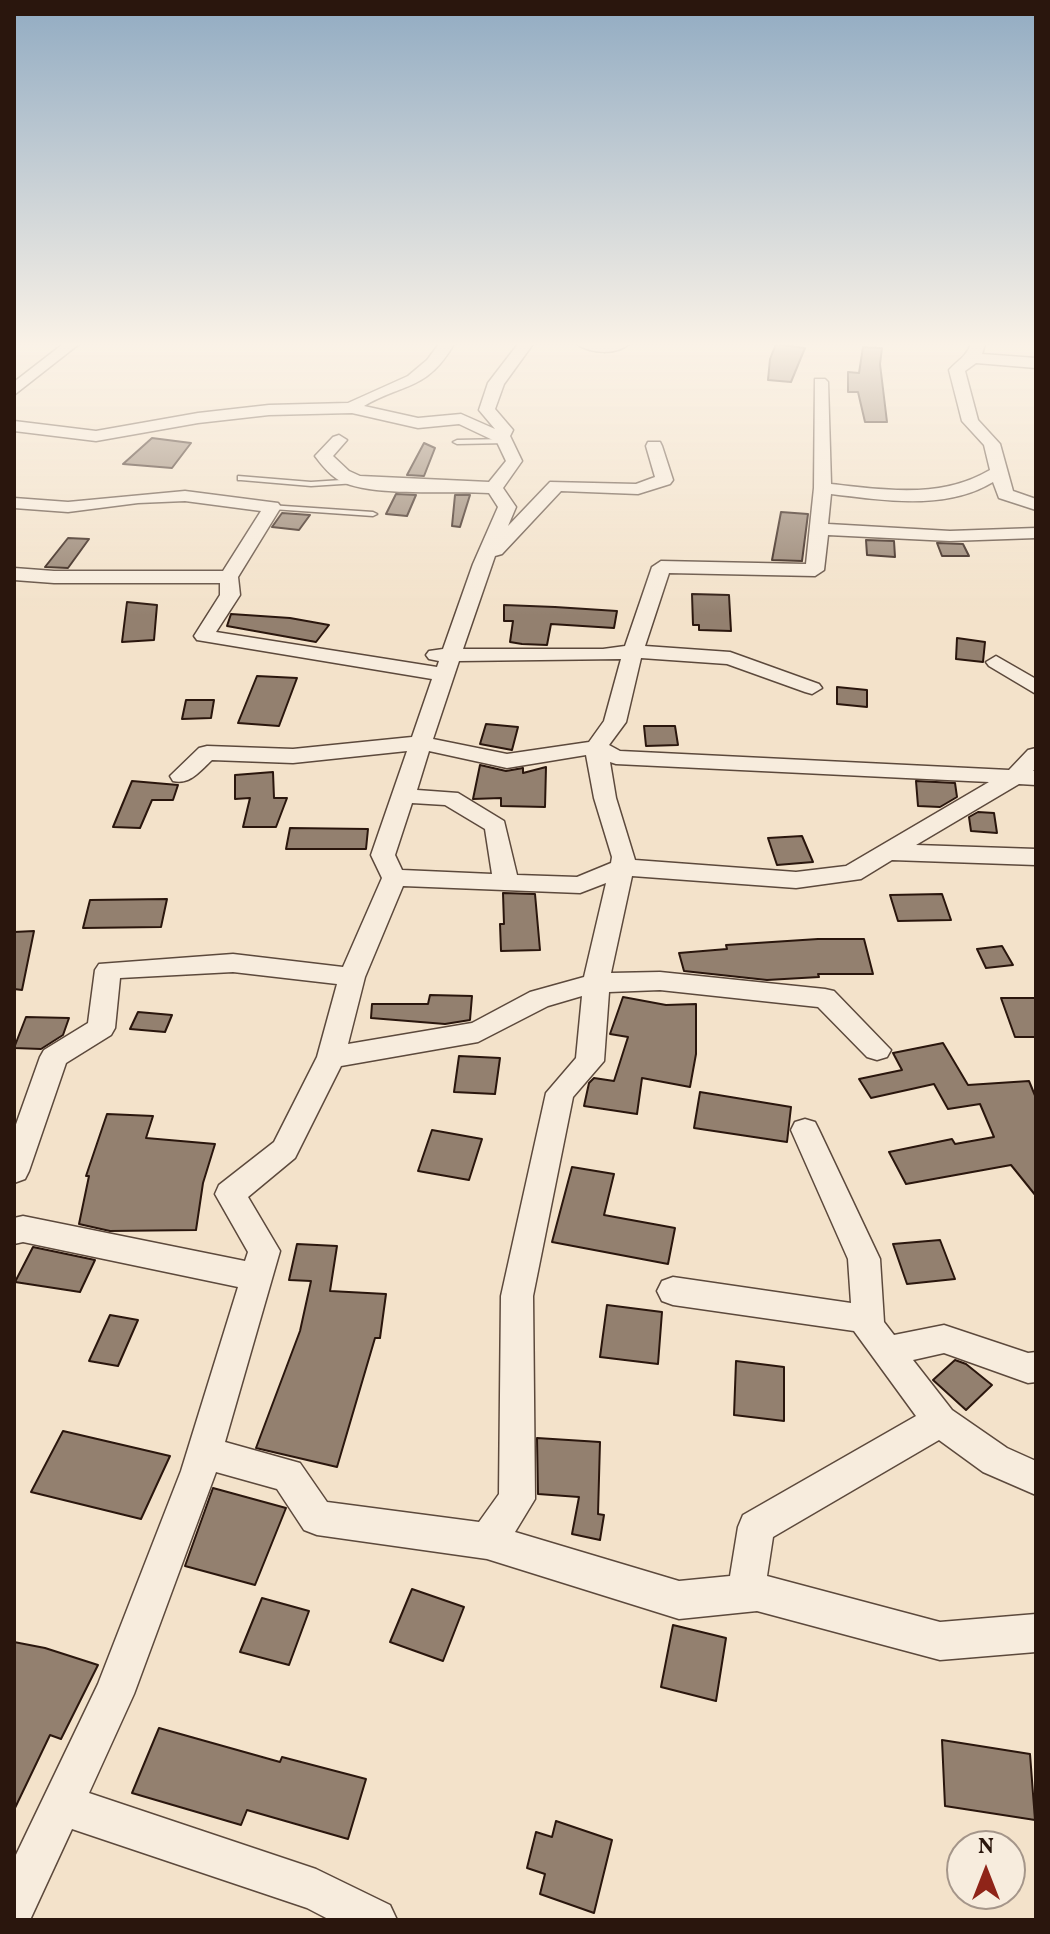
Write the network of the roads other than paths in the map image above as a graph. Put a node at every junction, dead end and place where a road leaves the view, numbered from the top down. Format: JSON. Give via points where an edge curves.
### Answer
{"nodes":[{"id":1,"x":82,"y":434,"type":"edge"},
{"id":2,"x":106,"y":434,"type":"edge"},
{"id":3,"x":493,"y":434,"type":"edge"},
{"id":4,"x":504,"y":434,"type":"edge"},
{"id":5,"x":821,"y":434,"type":"edge"},
{"id":6,"x":983,"y":434,"type":"edge"},
{"id":7,"x":503,"y":439,"type":"junction"},
{"id":8,"x":339,"y":440,"type":"dead end"},
{"id":9,"x":457,"y":442,"type":"dead end"},
{"id":10,"x":654,"y":446,"type":"dead end"},
{"id":11,"x":997,"y":473,"type":"junction"},
{"id":12,"x":241,"y":478,"type":"dead end"},
{"id":13,"x":362,"y":480,"type":"junction"},
{"id":14,"x":494,"y":488,"type":"junction"},
{"id":15,"x":823,"y":488,"type":"junction"},
{"id":16,"x":14,"y":503,"type":"edge"},
{"id":17,"x":1036,"y":505,"type":"edge"},
{"id":18,"x":272,"y":507,"type":"junction"},
{"id":19,"x":373,"y":514,"type":"dead end"},
{"id":20,"x":818,"y":529,"type":"junction"},
{"id":21,"x":1036,"y":533,"type":"edge"},
{"id":22,"x":482,"y":564,"type":"junction"},
{"id":23,"x":14,"y":574,"type":"edge"},
{"id":24,"x":229,"y":577,"type":"junction"},
{"id":25,"x":633,"y":651,"type":"junction"},
{"id":26,"x":996,"y":662,"type":"dead end"},
{"id":27,"x":448,"y":664,"type":"junction"},
{"id":28,"x":812,"y":688,"type":"dead end"},
{"id":29,"x":1036,"y":688,"type":"edge"},
{"id":30,"x":421,"y":744,"type":"junction"},
{"id":31,"x":596,"y":747,"type":"junction"},
{"id":32,"x":358,"y":749,"type":"junction"},
{"id":33,"x":1036,"y":755,"type":"edge"},
{"id":34,"x":181,"y":776,"type":"dead end"},
{"id":35,"x":1025,"y":777,"type":"edge"},
{"id":36,"x":1036,"y":790,"type":"edge"},
{"id":37,"x":405,"y":791,"type":"junction"},
{"id":38,"x":887,"y":852,"type":"junction"},
{"id":39,"x":1036,"y":857,"type":"edge"},
{"id":40,"x":622,"y":867,"type":"junction"},
{"id":41,"x":394,"y":878,"type":"junction"},
{"id":42,"x":506,"y":882,"type":"junction"},
{"id":43,"x":352,"y":977,"type":"junction"},
{"id":44,"x":596,"y":983,"type":"junction"},
{"id":45,"x":877,"y":1050,"type":"dead end"},
{"id":46,"x":331,"y":1057,"type":"junction"},
{"id":47,"x":805,"y":1130,"type":"dead end"},
{"id":48,"x":14,"y":1171,"type":"edge"},
{"id":49,"x":14,"y":1231,"type":"edge"},
{"id":50,"x":256,"y":1277,"type":"junction"},
{"id":51,"x":673,"y":1291,"type":"dead end"},
{"id":52,"x":868,"y":1319,"type":"junction"},
{"id":53,"x":887,"y":1351,"type":"junction"},
{"id":54,"x":1036,"y":1367,"type":"edge"},
{"id":55,"x":940,"y":1421,"type":"junction"},
{"id":56,"x":205,"y":1453,"type":"junction"},
{"id":57,"x":1036,"y":1478,"type":"edge"},
{"id":58,"x":487,"y":1541,"type":"junction"},
{"id":59,"x":746,"y":1593,"type":"junction"},
{"id":60,"x":1036,"y":1633,"type":"edge"},
{"id":61,"x":63,"y":1805,"type":"junction"},
{"id":62,"x":14,"y":1906,"type":"edge"},
{"id":63,"x":375,"y":1920,"type":"edge"}],
"edges":[{"from":1,"to":2,"type":"street"},
{"from":3,"to":7,"type":"street"},
{"from":4,"to":7,"type":"street"},
{"from":5,"to":15,"type":"street"},
{"from":6,"to":11,"type":"street","via":[[992,444]]},
{"from":7,"to":9,"type":"lane"},
{"from":7,"to":14,"type":"street","via":[[514,461]]},
{"from":8,"to":13,"type":"street","via":[[323,456],[348,479]]},
{"from":10,"to":22,"type":"street","via":[[664,480],[638,489],[556,486]]},
{"from":11,"to":15,"type":"street","via":[[970,488],[937,493]]},
{"from":11,"to":17,"type":"street","via":[[1005,494]]},
{"from":12,"to":13,"type":"lane","via":[[311,484]]},
{"from":13,"to":14,"type":"street"},
{"from":14,"to":22,"type":"street","via":[[507,507]]},
{"from":15,"to":20,"type":"street"},
{"from":16,"to":18,"type":"street","via":[[68,507],[185,496]]},
{"from":18,"to":19,"type":"lane"},
{"from":18,"to":24,"type":"street"},
{"from":20,"to":21,"type":"street","via":[[950,536]]},
{"from":20,"to":25,"type":"street","via":[[815,570],[661,567]]},
{"from":22,"to":27,"type":"street"},
{"from":23,"to":24,"type":"street"},
{"from":24,"to":27,"type":"street","via":[[230,595],[204,636],[377,663]]},
{"from":25,"to":27,"type":"street"},
{"from":25,"to":28,"type":"street","via":[[730,658]]},
{"from":25,"to":31,"type":"street","via":[[615,722]]},
{"from":26,"to":29,"type":"street"},
{"from":27,"to":30,"type":"street"},
{"from":30,"to":31,"type":"street","via":[[507,761]]},
{"from":30,"to":32,"type":"street"},
{"from":30,"to":37,"type":"street"},
{"from":31,"to":35,"type":"street","via":[[616,757]]},
{"from":31,"to":40,"type":"street","via":[[624,857]]},
{"from":32,"to":34,"type":"street","via":[[293,756],[207,753]]},
{"from":32,"to":37,"type":"street","via":[[389,765]]},
{"from":33,"to":35,"type":"street"},
{"from":35,"to":36,"type":"street"},
{"from":35,"to":38,"type":"street"},
{"from":37,"to":41,"type":"street","via":[[383,855]]},
{"from":37,"to":42,"type":"street","via":[[450,798],[496,826]]},
{"from":38,"to":39,"type":"street"},
{"from":38,"to":40,"type":"street","via":[[852,873],[796,880]]},
{"from":40,"to":42,"type":"street","via":[[580,885]]},
{"from":40,"to":44,"type":"street"},
{"from":41,"to":42,"type":"street"},
{"from":41,"to":43,"type":"street"},
{"from":43,"to":46,"type":"street"},
{"from":43,"to":48,"type":"street","via":[[233,963],[108,970],[101,1028],[54,1057]]},
{"from":44,"to":45,"type":"street","via":[[660,981],[825,998]]},
{"from":44,"to":46,"type":"street","via":[[539,999],[478,1032]]},
{"from":44,"to":58,"type":"street","via":[[590,1061],[560,1093],[517,1296],[517,1499]]},
{"from":46,"to":50,"type":"street","via":[[285,1150],[230,1194],[264,1251]]},
{"from":47,"to":52,"type":"street","via":[[864,1259]]},
{"from":49,"to":50,"type":"street"},
{"from":50,"to":56,"type":"street"},
{"from":51,"to":52,"type":"street"},
{"from":52,"to":53,"type":"street"},
{"from":53,"to":54,"type":"street","via":[[944,1339]]},
{"from":53,"to":55,"type":"street"},
{"from":55,"to":57,"type":"street","via":[[995,1460]]},
{"from":55,"to":59,"type":"street","via":[[756,1527]]},
{"from":56,"to":58,"type":"street","via":[[288,1475],[317,1518]]},
{"from":56,"to":61,"type":"street","via":[[114,1694]]},
{"from":58,"to":59,"type":"street","via":[[679,1600]]},
{"from":59,"to":60,"type":"street","via":[[940,1641]]},
{"from":61,"to":62,"type":"street"},
{"from":61,"to":63,"type":"street","via":[[316,1890]]}]}
